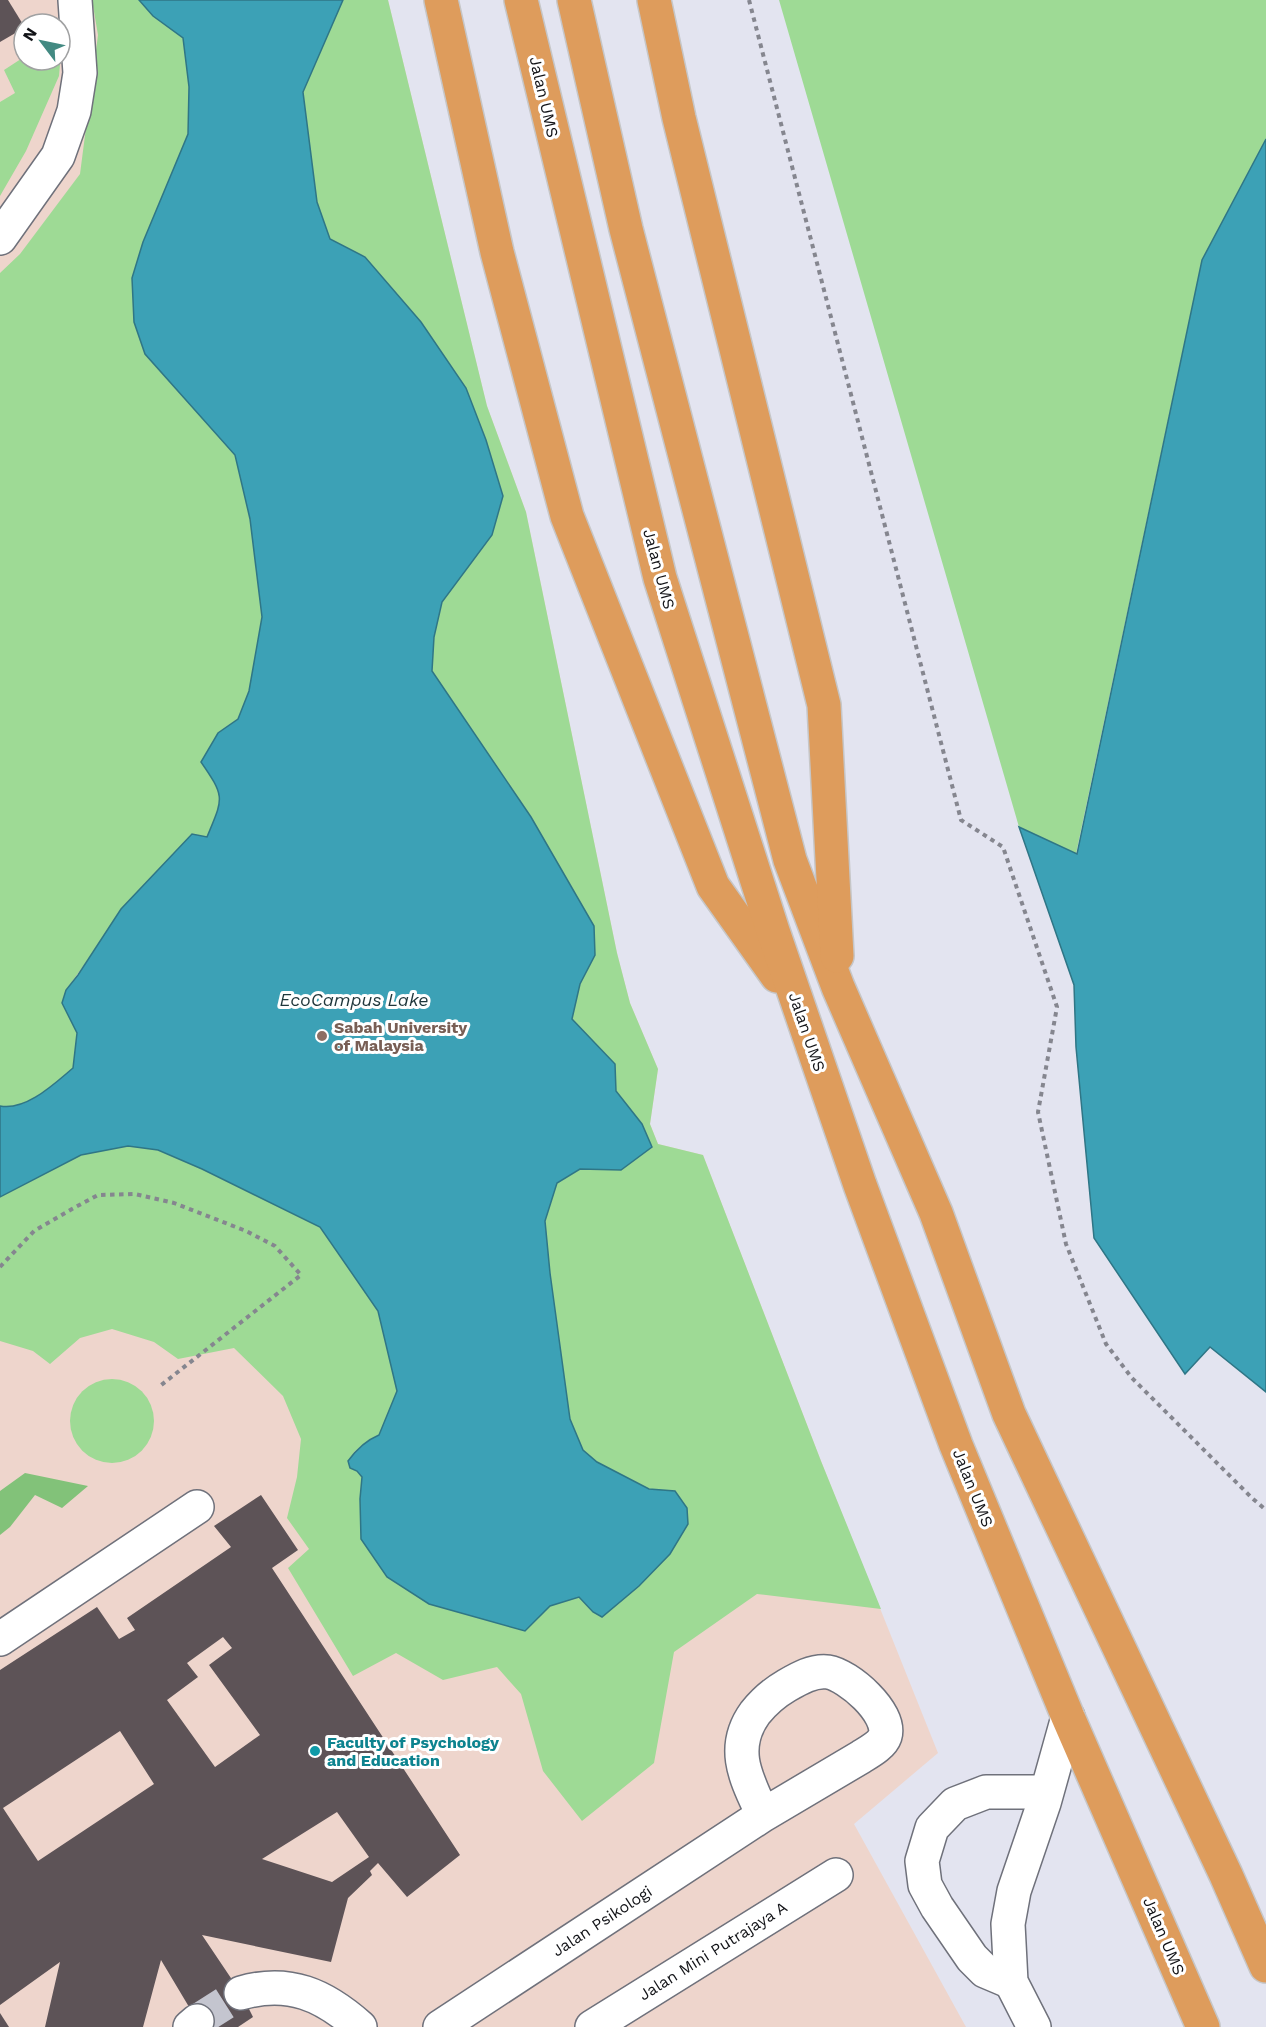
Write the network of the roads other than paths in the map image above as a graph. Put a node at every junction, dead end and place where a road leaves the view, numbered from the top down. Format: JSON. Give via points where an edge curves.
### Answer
{"nodes":[{"id":1,"x":75,"y":0,"type":"edge"},
{"id":2,"x":441,"y":0,"type":"edge"},
{"id":3,"x":521,"y":0,"type":"edge"},
{"id":4,"x":574,"y":0,"type":"edge"},
{"id":5,"x":654,"y":0,"type":"edge"},
{"id":6,"x":0,"y":238,"type":"edge"},
{"id":7,"x":838,"y":987,"type":"junction"},
{"id":8,"x":797,"y":1004,"type":"junction"},
{"id":9,"x":197,"y":1508,"type":"dead end"},
{"id":10,"x":0,"y":1640,"type":"edge"},
{"id":11,"x":1068,"y":1717,"type":"junction"},
{"id":12,"x":1046,"y":1792,"type":"junction"},
{"id":13,"x":763,"y":1815,"type":"junction"},
{"id":14,"x":836,"y":1875,"type":"dead end"},
{"id":15,"x":1266,"y":1966,"type":"edge"},
{"id":16,"x":1011,"y":1983,"type":"junction"},
{"id":17,"x":241,"y":1993,"type":"tunnel mouth"},
{"id":18,"x":360,"y":2027,"type":"edge"},
{"id":19,"x":440,"y":2027,"type":"edge"},
{"id":20,"x":592,"y":2027,"type":"edge"},
{"id":21,"x":1034,"y":2027,"type":"edge"},
{"id":22,"x":1203,"y":2027,"type":"edge"}],
"edges":[{"from":1,"to":6,"type":"street","via":[[80,73],[74,111],[58,156]]},
{"from":2,"to":8,"type":"highway","via":[[497,252],[567,516],[712,886]]},
{"from":3,"to":8,"type":"highway","name":"Jalan UMS","via":[[660,578]]},
{"from":4,"to":7,"type":"highway","via":[[626,229],[790,860]]},
{"from":5,"to":7,"type":"highway","via":[[679,118],[824,705]]},
{"from":7,"to":15,"type":"highway","via":[[936,1213],[1009,1414]]},
{"from":8,"to":11,"type":"highway","name":"Jalan UMS","via":[[956,1445]]},
{"from":9,"to":10,"type":"street"},
{"from":11,"to":12,"type":"street"},
{"from":11,"to":22,"type":"highway","name":"Jalan UMS"},
{"from":12,"to":16,"type":"street","via":[[1014,1891],[1008,1924]]},
{"from":12,"to":16,"type":"street","via":[[986,1792],[955,1804],[932,1828],[922,1861],[925,1885],[972,1958],[985,1971]]},
{"from":13,"to":13,"type":"street","name":"Jalan Psikologi","via":[[743,1767],[742,1737],[750,1721],[762,1704],[801,1677],[818,1671],[846,1679],[879,1712],[885,1727],[882,1740],[861,1757]]},
{"from":13,"to":19,"type":"street","name":"Jalan Psikologi"},
{"from":14,"to":20,"type":"street","name":"Jalan Mini Putrajaya A"},
{"from":16,"to":21,"type":"street"},
{"from":17,"to":18,"type":"street","via":[[273,1987],[310,1994],[342,2011]]}]}
